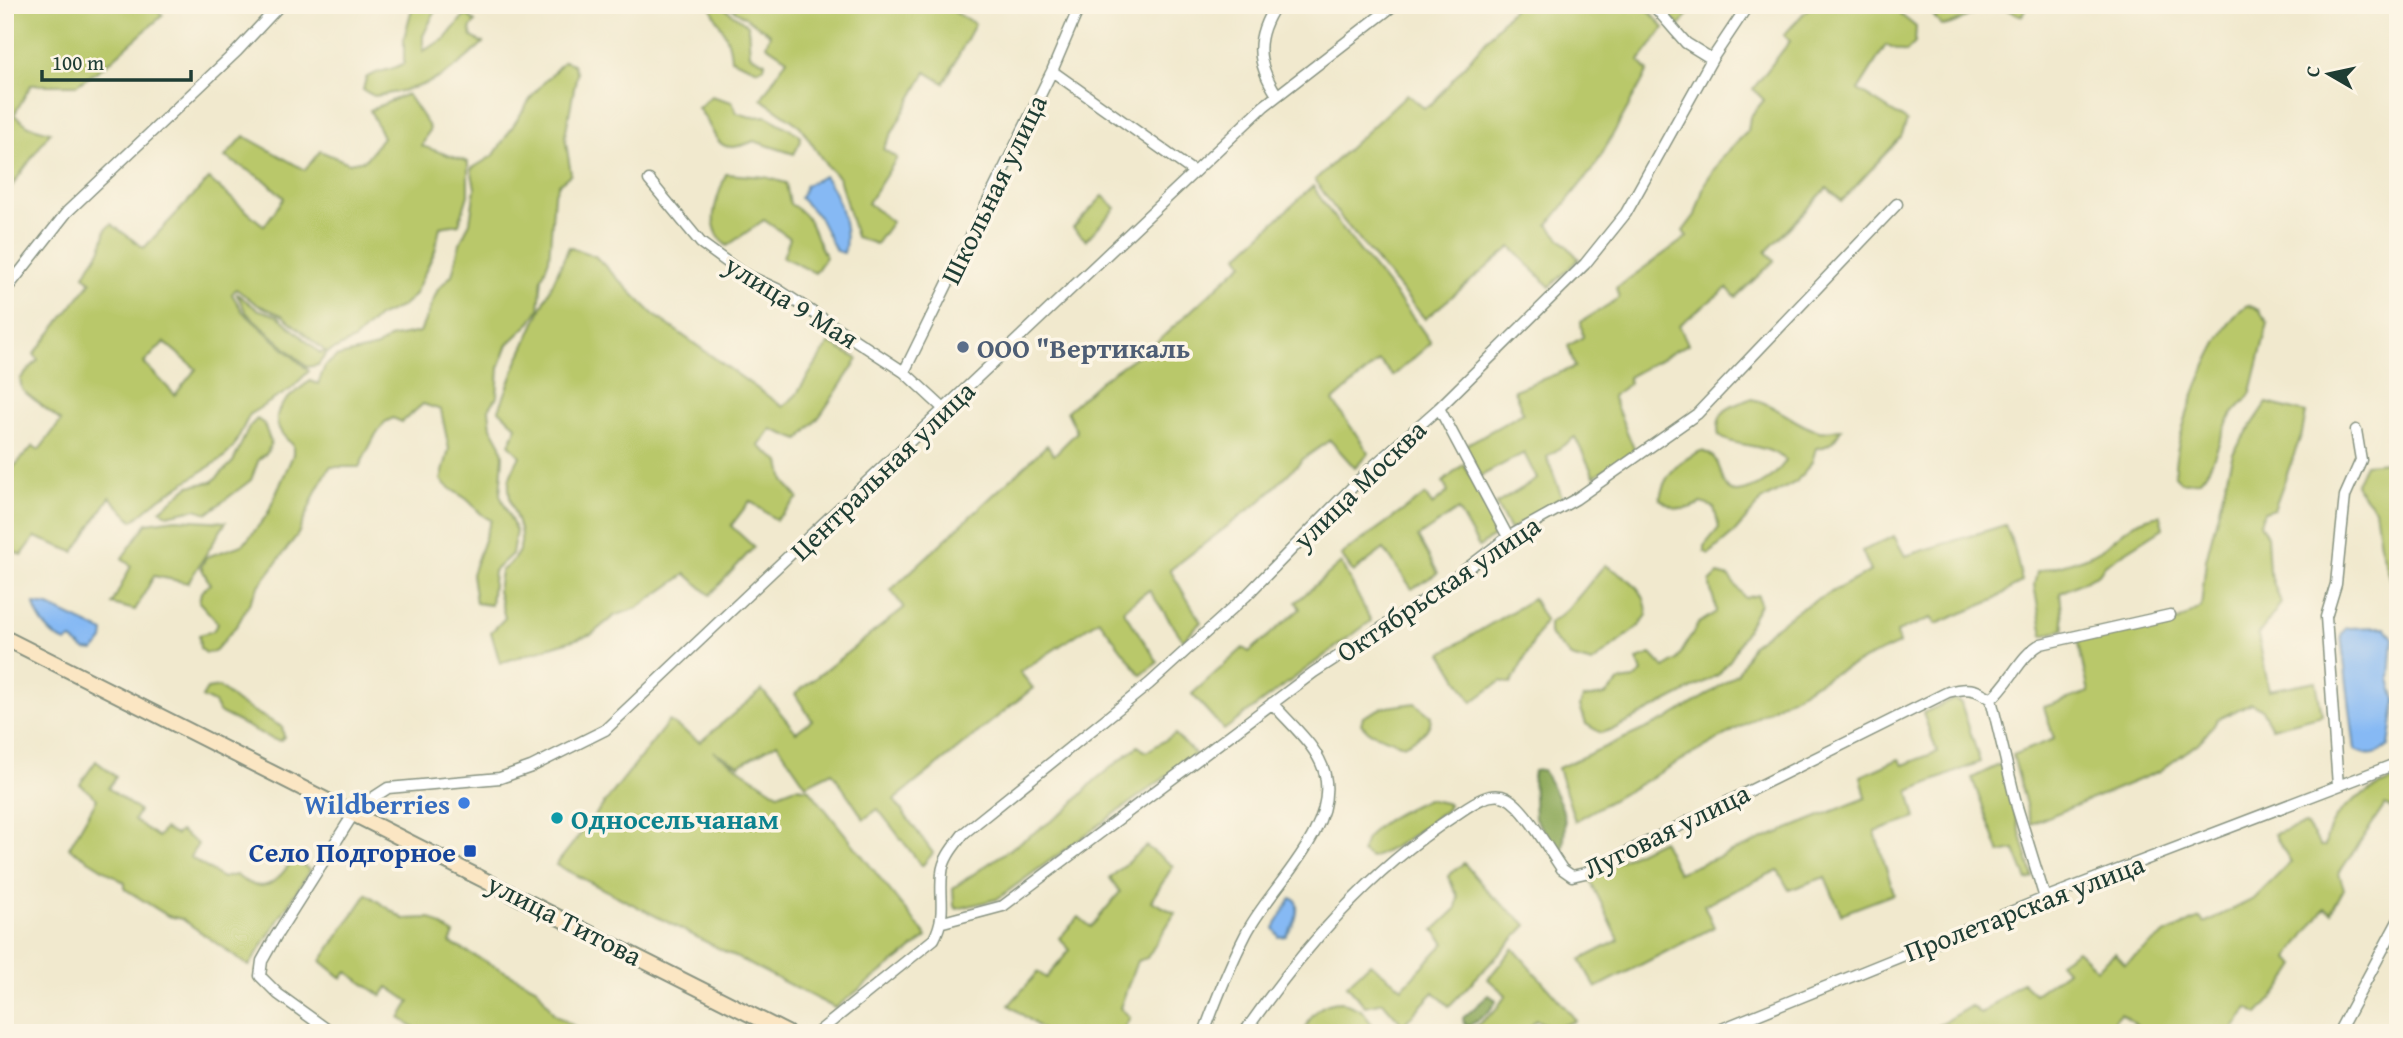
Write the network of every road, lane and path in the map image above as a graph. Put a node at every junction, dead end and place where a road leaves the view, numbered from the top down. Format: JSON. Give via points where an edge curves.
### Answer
{"nodes":[{"id":1,"x":280,"y":5,"type":"edge"},
{"id":2,"x":1080,"y":5,"type":"edge"},
{"id":3,"x":1276,"y":5,"type":"edge"},
{"id":4,"x":1394,"y":5,"type":"edge"},
{"id":5,"x":1653,"y":5,"type":"edge"},
{"id":6,"x":1748,"y":5,"type":"edge"},
{"id":7,"x":1712,"y":59,"type":"junction"},
{"id":8,"x":1052,"y":71,"type":"junction"},
{"id":9,"x":1277,"y":95,"type":"junction"},
{"id":10,"x":1194,"y":172,"type":"junction"},
{"id":11,"x":649,"y":180,"type":"dead end"},
{"id":12,"x":1897,"y":204,"type":"dead end"},
{"id":13,"x":5,"y":290,"type":"edge"},
{"id":14,"x":904,"y":372,"type":"junction"},
{"id":15,"x":1439,"y":408,"type":"junction"},
{"id":16,"x":945,"y":410,"type":"junction"},
{"id":17,"x":2356,"y":430,"type":"dead end"},
{"id":18,"x":1507,"y":537,"type":"junction"},
{"id":19,"x":2170,"y":615,"type":"dead end"},
{"id":20,"x":5,"y":638,"type":"edge"},
{"id":21,"x":1992,"y":699,"type":"junction"},
{"id":22,"x":1272,"y":703,"type":"junction"},
{"id":23,"x":2398,"y":763,"type":"edge"},
{"id":24,"x":2338,"y":786,"type":"junction"},
{"id":25,"x":354,"y":813,"type":"junction"},
{"id":26,"x":2045,"y":898,"type":"junction"},
{"id":27,"x":2398,"y":921,"type":"edge"},
{"id":28,"x":943,"y":922,"type":"junction"},
{"id":29,"x":332,"y":1033,"type":"edge"},
{"id":30,"x":787,"y":1033,"type":"edge"},
{"id":31,"x":817,"y":1033,"type":"edge"},
{"id":32,"x":1204,"y":1033,"type":"edge"},
{"id":33,"x":1244,"y":1033,"type":"edge"},
{"id":34,"x":1712,"y":1033,"type":"edge"},
{"id":35,"x":2338,"y":1033,"type":"edge"}],
"edges":[{"from":1,"to":13,"type":"street","via":[[67,212]]},
{"from":2,"to":8,"type":"street","name":"Школьная улица"},
{"from":3,"to":9,"type":"street","via":[[1262,32],[1260,52],[1263,73]]},
{"from":4,"to":9,"type":"street","name":"Центральная улица"},
{"from":5,"to":7,"type":"street","via":[[1686,43]]},
{"from":6,"to":7,"type":"street","name":"улица Москва"},
{"from":7,"to":15,"type":"street","name":"улица Москва","via":[[1666,146],[1606,240]]},
{"from":8,"to":10,"type":"street"},
{"from":8,"to":14,"type":"street","name":"Школьная улица"},
{"from":9,"to":10,"type":"street","name":"Центральная улица"},
{"from":10,"to":16,"type":"street","name":"Центральная улица"},
{"from":11,"to":14,"type":"street","name":"улица 9 Мая","via":[[701,243]]},
{"from":12,"to":18,"type":"street","name":"Октябрьская улица","via":[[1697,414],[1576,499]]},
{"from":14,"to":16,"type":"street","name":"улица 9 Мая"},
{"from":15,"to":18,"type":"street"},
{"from":15,"to":28,"type":"street","name":"улица Москва","via":[[1368,470],[1246,596],[1149,684],[964,834],[942,871]]},
{"from":16,"to":25,"type":"street","name":"Центральная улица","via":[[605,730],[500,778],[388,788]]},
{"from":17,"to":24,"type":"street","via":[[2361,460],[2345,496],[2336,584],[2326,617]]},
{"from":18,"to":22,"type":"street","name":"Октябрьская улица","via":[[1431,596]]},
{"from":19,"to":21,"type":"street","via":[[2041,644]]},
{"from":20,"to":25,"type":"main road","name":"улица Титова"},
{"from":21,"to":26,"type":"street","via":[[2017,807]]},
{"from":21,"to":33,"type":"street","name":"Луговая улица","via":[[1966,687],[1948,692],[1572,876],[1506,797],[1478,801],[1418,839],[1329,924]]},
{"from":22,"to":28,"type":"street","name":"Октябрьская улица","via":[[1003,905]]},
{"from":22,"to":32,"type":"street","via":[[1313,750],[1324,773],[1324,811],[1291,871],[1246,933]]},
{"from":23,"to":24,"type":"street","name":"Пролетарская улица"},
{"from":24,"to":26,"type":"street","name":"Пролетарская улица"},
{"from":25,"to":29,"type":"street","via":[[276,936],[262,961],[260,976]]},
{"from":25,"to":30,"type":"main road","name":"улица Титова"},
{"from":26,"to":34,"type":"street","name":"Пролетарская улица"},
{"from":27,"to":35,"type":"street"},
{"from":28,"to":31,"type":"street","via":[[934,939]]}]}
